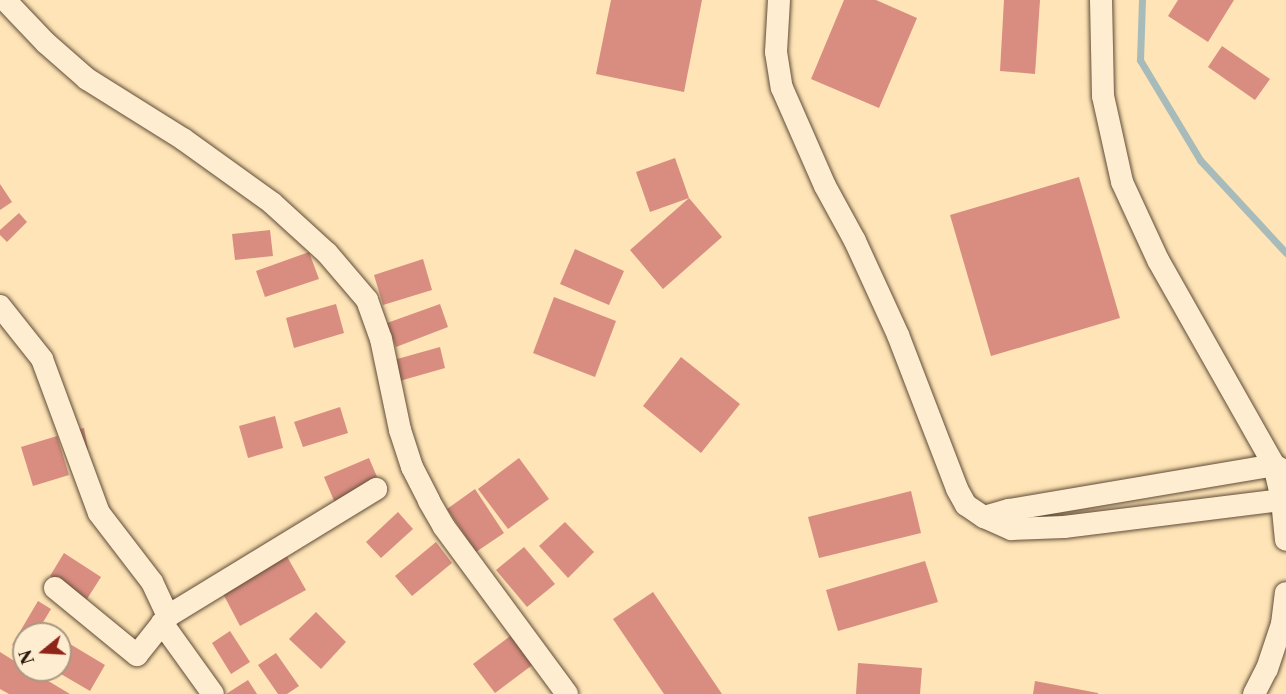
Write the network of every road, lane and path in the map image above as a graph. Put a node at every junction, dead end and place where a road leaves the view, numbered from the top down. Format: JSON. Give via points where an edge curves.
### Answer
{"nodes":[{"id":1,"x":5,"y":0,"type":"edge"},
{"id":2,"x":779,"y":0,"type":"edge"},
{"id":3,"x":1101,"y":0,"type":"edge"},
{"id":4,"x":0,"y":306,"type":"edge"},
{"id":5,"x":1280,"y":468,"type":"edge"},
{"id":6,"x":1237,"y":472,"type":"junction"},
{"id":7,"x":376,"y":489,"type":"dead end"},
{"id":8,"x":1284,"y":495,"type":"edge"},
{"id":9,"x":1240,"y":505,"type":"junction"},
{"id":10,"x":984,"y":517,"type":"junction"},
{"id":11,"x":1286,"y":540,"type":"edge"},
{"id":12,"x":55,"y":588,"type":"dead end"},
{"id":13,"x":1286,"y":593,"type":"edge"},
{"id":14,"x":165,"y":619,"type":"junction"},
{"id":15,"x":213,"y":694,"type":"edge"},
{"id":16,"x":567,"y":694,"type":"edge"},
{"id":17,"x":1254,"y":694,"type":"edge"}],
"edges":[{"from":1,"to":16,"type":"street","via":[[87,80],[183,139],[272,203],[327,252],[366,300],[381,339],[400,430],[429,501]]},
{"from":2,"to":10,"type":"street","via":[[776,52],[782,88],[898,335],[957,489],[966,505]]},
{"from":3,"to":5,"type":"street","via":[[1103,96],[1122,182],[1158,260]]},
{"from":4,"to":14,"type":"street","via":[[42,360],[99,513],[152,582]]},
{"from":5,"to":6,"type":"street"},
{"from":5,"to":8,"type":"street"},
{"from":6,"to":9,"type":"street"},
{"from":6,"to":10,"type":"street"},
{"from":7,"to":14,"type":"street"},
{"from":8,"to":9,"type":"street"},
{"from":8,"to":11,"type":"street"},
{"from":9,"to":10,"type":"street","via":[[1064,527],[1011,529]]},
{"from":12,"to":14,"type":"street","via":[[136,655]]},
{"from":13,"to":17,"type":"street","via":[[1282,624]]},
{"from":14,"to":15,"type":"street"}]}
